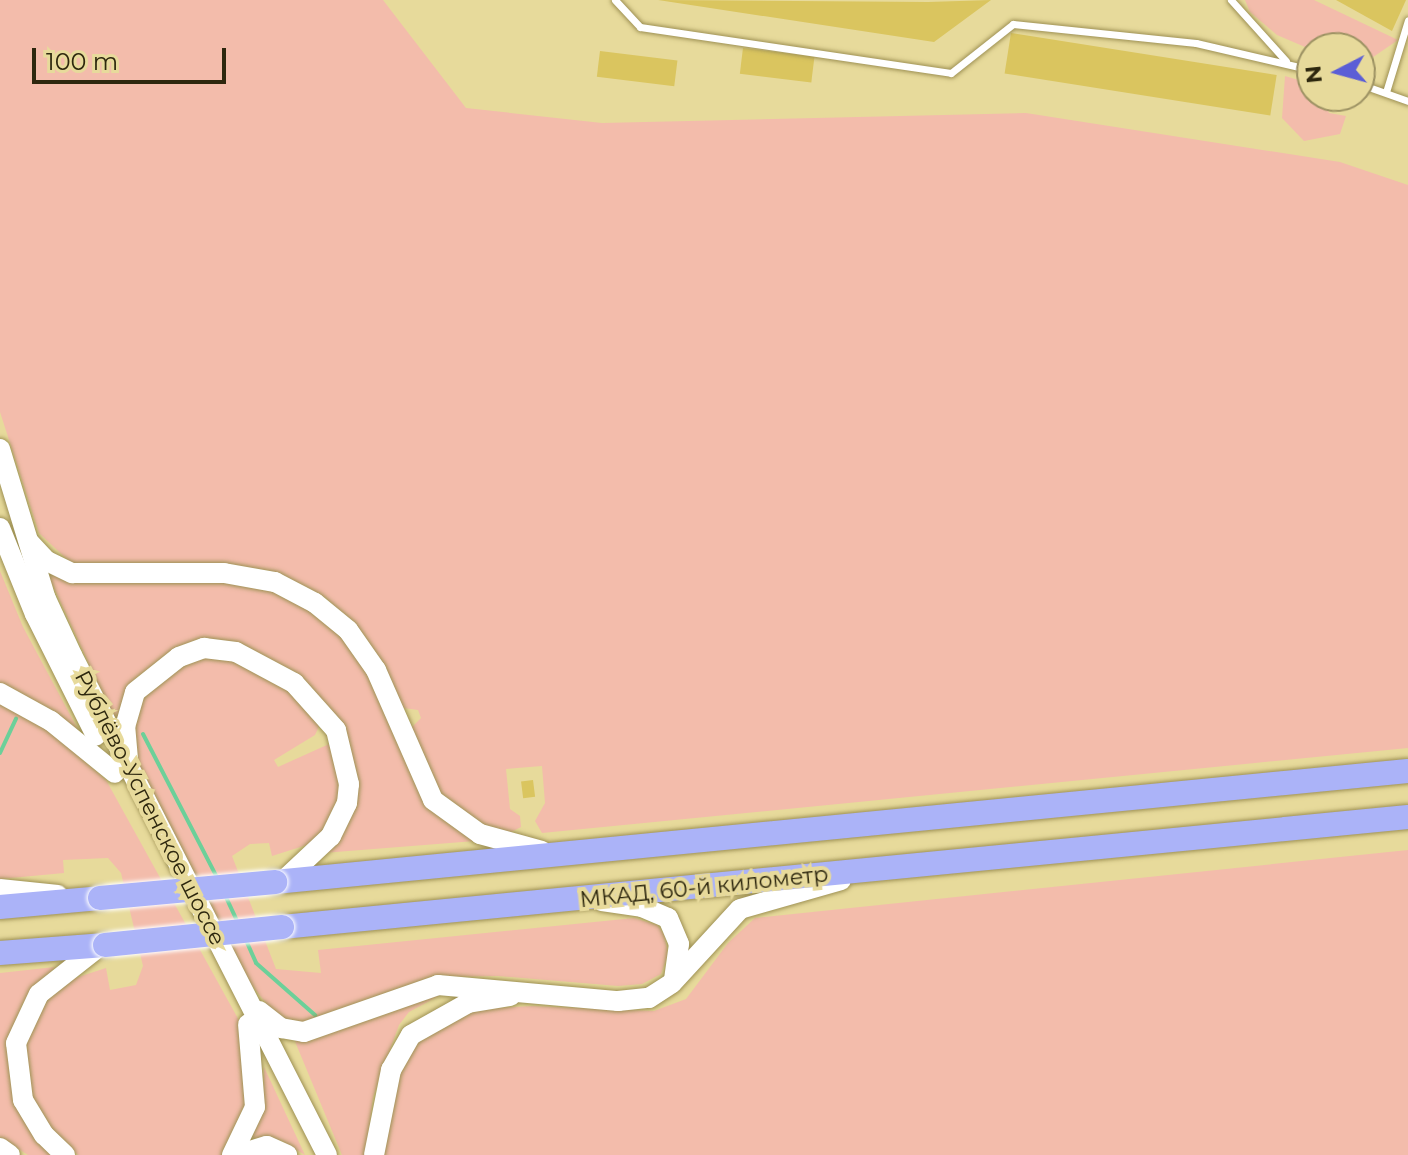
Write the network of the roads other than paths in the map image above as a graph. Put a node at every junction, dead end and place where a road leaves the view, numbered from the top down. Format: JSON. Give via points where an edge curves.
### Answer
{"nodes":[{"id":1,"x":615,"y":0,"type":"edge"},
{"id":2,"x":1231,"y":0,"type":"edge"},
{"id":3,"x":1408,"y":20,"type":"edge"},
{"id":4,"x":1288,"y":63,"type":"junction"},
{"id":5,"x":1296,"y":65,"type":"edge"},
{"id":6,"x":1376,"y":89,"type":"edge"},
{"id":7,"x":1386,"y":92,"type":"junction"},
{"id":8,"x":1408,"y":101,"type":"edge"},
{"id":9,"x":0,"y":449,"type":"edge"},
{"id":10,"x":0,"y":528,"type":"edge"},
{"id":11,"x":22,"y":530,"type":"junction"},
{"id":12,"x":0,"y":693,"type":"edge"},
{"id":13,"x":1408,"y":771,"type":"edge"},
{"id":14,"x":122,"y":774,"type":"junction"},
{"id":15,"x":1408,"y":817,"type":"edge"},
{"id":16,"x":565,"y":856,"type":"junction"},
{"id":17,"x":888,"y":868,"type":"junction"},
{"id":18,"x":279,"y":882,"type":"junction"},
{"id":19,"x":0,"y":889,"type":"edge"},
{"id":20,"x":95,"y":898,"type":"junction"},
{"id":21,"x":582,"y":899,"type":"junction"},
{"id":22,"x":0,"y":907,"type":"edge"},
{"id":23,"x":103,"y":945,"type":"junction"},
{"id":24,"x":0,"y":953,"type":"edge"},
{"id":25,"x":672,"y":983,"type":"junction"},
{"id":26,"x":536,"y":993,"type":"junction"},
{"id":27,"x":251,"y":1003,"type":"junction"},
{"id":28,"x":248,"y":1024,"type":"junction"},
{"id":29,"x":0,"y":1148,"type":"edge"},
{"id":30,"x":10,"y":1155,"type":"edge"},
{"id":31,"x":65,"y":1155,"type":"edge"},
{"id":32,"x":234,"y":1155,"type":"edge"},
{"id":33,"x":287,"y":1155,"type":"edge"},
{"id":34,"x":314,"y":1155,"type":"edge"},
{"id":35,"x":327,"y":1155,"type":"edge"},
{"id":36,"x":374,"y":1155,"type":"edge"}],
"edges":[{"from":1,"to":4,"type":"lane","via":[[640,27],[951,73],[1013,24],[1196,43]]},
{"from":2,"to":4,"type":"lane"},
{"from":3,"to":7,"type":"lane"},
{"from":4,"to":5,"type":"lane"},
{"from":6,"to":7,"type":"lane"},
{"from":7,"to":8,"type":"lane"},
{"from":9,"to":11,"type":"main road","name":"Рублёво-Успенское шоссе"},
{"from":10,"to":14,"type":"main road","name":"Рублёво-Успенское шоссе","via":[[35,614]]},
{"from":11,"to":14,"type":"main road","name":"Рублёво-Успенское шоссе"},
{"from":11,"to":16,"type":"main road","via":[[47,561],[72,573],[224,573],[275,582],[305,597],[363,649],[422,783],[446,814],[503,843]]},
{"from":12,"to":14,"type":"main road","via":[[51,721]]},
{"from":13,"to":16,"type":"highway","name":"МКАД, 60-й километр"},
{"from":14,"to":18,"type":"main road","via":[[130,706],[154,672],[192,651],[218,649],[256,660],[285,676],[313,699],[336,730],[349,784],[347,803],[331,836]]},
{"from":14,"to":27,"type":"main road","name":"Рублёво-Успенское шоссе"},
{"from":14,"to":28,"type":"main road","name":"Рублёво-Успенское шоссе"},
{"from":15,"to":17,"type":"highway","name":"МКАД, 60-й километр"},
{"from":16,"to":18,"type":"highway","name":"МКАД, 60-й километр"},
{"from":17,"to":21,"type":"highway","name":"МКАД, 60-й километр"},
{"from":17,"to":25,"type":"main road","via":[[740,909]]},
{"from":18,"to":20,"type":"highway","name":"МКАД, 60-й километр","bridge":true},
{"from":19,"to":20,"type":"main road"},
{"from":20,"to":22,"type":"highway","name":"МКАД, 60-й километр"},
{"from":21,"to":23,"type":"highway","name":"МКАД, 60-й километр","bridge":true},
{"from":21,"to":25,"type":"main road","via":[[642,907],[668,918],[679,944]]},
{"from":23,"to":24,"type":"highway","name":"МКАД, 60-й километр"},
{"from":23,"to":31,"type":"main road","via":[[39,994],[16,1043],[23,1100],[44,1135]]},
{"from":25,"to":26,"type":"main road","via":[[637,1000]]},
{"from":26,"to":27,"type":"main road","via":[[438,985],[304,1032],[281,1028]]},
{"from":26,"to":36,"type":"main road","via":[[468,1003],[411,1035],[391,1070]]},
{"from":27,"to":35,"type":"main road","name":"Рублёво-Успенское шоссе"},
{"from":28,"to":32,"type":"main road","via":[[255,1107]]},
{"from":28,"to":34,"type":"main road","name":"Рублёво-Успенское шоссе"},
{"from":29,"to":30,"type":"main road"},
{"from":32,"to":33,"type":"main road","via":[[267,1146]]}]}
